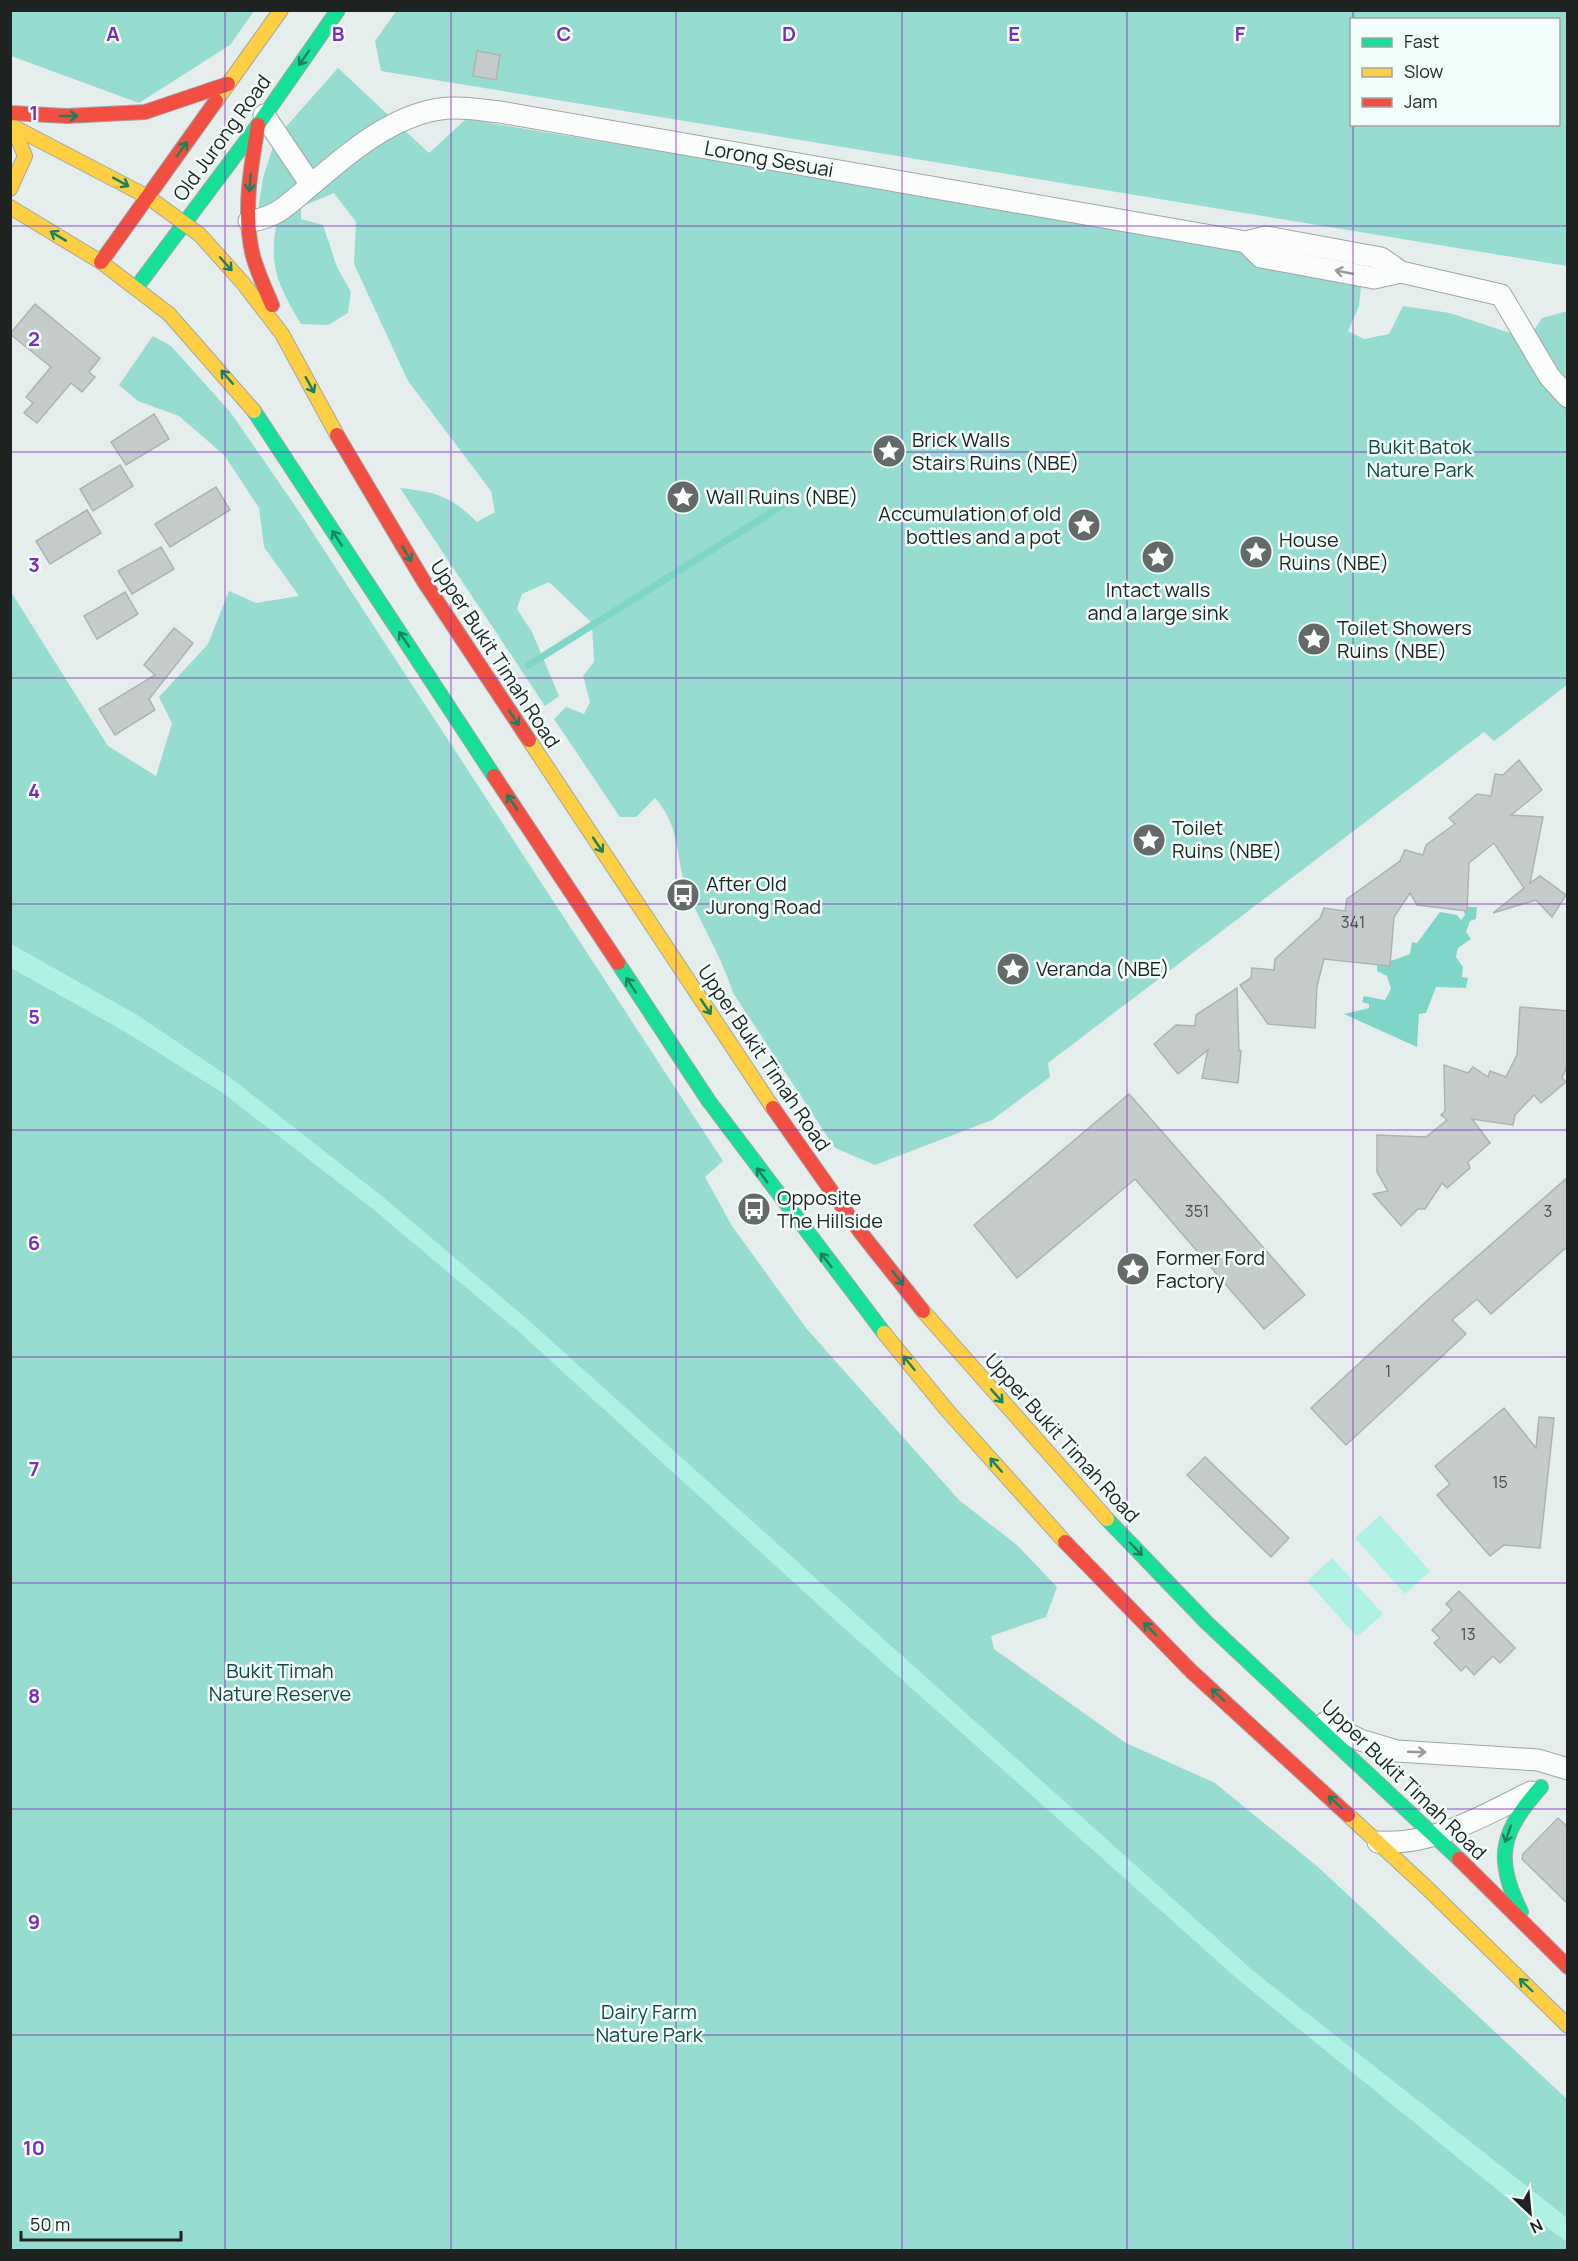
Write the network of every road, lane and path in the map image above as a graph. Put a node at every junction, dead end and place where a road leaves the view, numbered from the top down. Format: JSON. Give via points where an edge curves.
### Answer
{"nodes":[{"id":1,"x":281,"y":10,"type":"edge"},
{"id":2,"x":338,"y":10,"type":"edge"},
{"id":3,"x":228,"y":84,"type":"junction"},
{"id":4,"x":261,"y":120,"type":"junction"},
{"id":5,"x":11,"y":122,"type":"edge"},
{"id":6,"x":312,"y":185,"type":"junction"},
{"id":7,"x":10,"y":189,"type":"edge"},
{"id":8,"x":148,"y":197,"type":"junction"},
{"id":9,"x":10,"y":207,"type":"edge"},
{"id":10,"x":249,"y":221,"type":"junction"},
{"id":11,"x":185,"y":222,"type":"junction"},
{"id":12,"x":101,"y":262,"type":"junction"},
{"id":13,"x":136,"y":288,"type":"junction"},
{"id":14,"x":282,"y":334,"type":"junction"},
{"id":15,"x":1568,"y":398,"type":"edge"},
{"id":16,"x":544,"y":819,"type":"dead end"},
{"id":17,"x":544,"y":851,"type":"junction"},
{"id":18,"x":941,"y":1333,"type":"junction"},
{"id":19,"x":951,"y":1365,"type":"dead end"},
{"id":20,"x":961,"y":1401,"type":"dead end"},
{"id":21,"x":946,"y":1409,"type":"junction"},
{"id":22,"x":1174,"y":1589,"type":"junction"},
{"id":23,"x":1201,"y":1636,"type":"dead end"},
{"id":24,"x":1304,"y":1711,"type":"junction"},
{"id":25,"x":1563,"y":1769,"type":"edge"},
{"id":26,"x":1541,"y":1787,"type":"junction"},
{"id":27,"x":1435,"y":1836,"type":"junction"},
{"id":28,"x":1378,"y":1842,"type":"junction"},
{"id":29,"x":1530,"y":1927,"type":"junction"},
{"id":30,"x":1566,"y":1965,"type":"edge"},
{"id":31,"x":1567,"y":2026,"type":"edge"}],
"edges":[{"from":1,"to":3,"type":"main road","name":"Old Jurong Road"},
{"from":2,"to":4,"type":"main road","name":"Old Jurong Road","one_way":true},
{"from":5,"to":3,"type":"main road","one_way":true,"via":[[145,112]]},
{"from":8,"to":3,"type":"main road","name":"Old Jurong Road","one_way":true},
{"from":4,"to":6,"type":"street"},
{"from":4,"to":10,"type":"main road","one_way":true,"via":[[252,163]]},
{"from":4,"to":11,"type":"main road","name":"Old Jurong Road"},
{"from":5,"to":7,"type":"main road","via":[[25,156]]},
{"from":5,"to":8,"type":"main road","name":"Upper Bukit Timah Road","one_way":true},
{"from":6,"to":10,"type":"street","name":"Lorong Sesuai","via":[[281,210],[265,219]]},
{"from":6,"to":15,"type":"street","name":"Lorong Sesuai","via":[[378,134],[414,115],[463,108],[1246,242],[1261,257],[1374,278],[1401,272],[1501,295],[1549,376]]},
{"from":8,"to":11,"type":"main road","name":"Upper Bukit Timah Road"},
{"from":8,"to":12,"type":"main road","name":"Old Jurong Road"},
{"from":12,"to":9,"type":"main road","one_way":true},
{"from":10,"to":14,"type":"main road","via":[[253,254]]},
{"from":11,"to":13,"type":"main road","name":"Old Jurong Road"},
{"from":11,"to":14,"type":"main road","name":"Upper Bukit Timah Road","one_way":true,"via":[[243,282]]},
{"from":12,"to":13,"type":"main road"},
{"from":17,"to":13,"type":"main road","one_way":true,"via":[[248,402],[191,335]]},
{"from":14,"to":18,"type":"main road","name":"Upper Bukit Timah Road","one_way":true,"via":[[350,459],[560,800],[861,1233]]},
{"from":16,"to":17,"type":"main road","via":[[540,829]]},
{"from":21,"to":17,"type":"main road","one_way":true,"via":[[797,1222],[708,1100]]},
{"from":18,"to":19,"type":"main road"},
{"from":18,"to":22,"type":"main road","name":"Upper Bukit Timah Road","one_way":true},
{"from":20,"to":21,"type":"main road"},
{"from":28,"to":21,"type":"main road","one_way":true,"via":[[1074,1552]]},
{"from":22,"to":23,"type":"main road"},
{"from":22,"to":24,"type":"main road","name":"Upper Bukit Timah Road"},
{"from":24,"to":25,"type":"street","one_way":true,"via":[[1360,1740],[1397,1751],[1538,1760]]},
{"from":24,"to":27,"type":"main road","name":"Upper Bukit Timah Road"},
{"from":25,"to":26,"type":"street"},
{"from":26,"to":27,"type":"street"},
{"from":26,"to":29,"type":"main road","one_way":true,"via":[[1516,1814],[1505,1840],[1508,1888]]},
{"from":27,"to":28,"type":"street","via":[[1402,1844]]},
{"from":27,"to":29,"type":"main road","name":"Upper Bukit Timah Road"},
{"from":31,"to":28,"type":"main road","one_way":true},
{"from":29,"to":30,"type":"main road","name":"Upper Bukit Timah Road"},
{"from":30,"to":31,"type":"main road","via":[[1551,1981]]}]}
